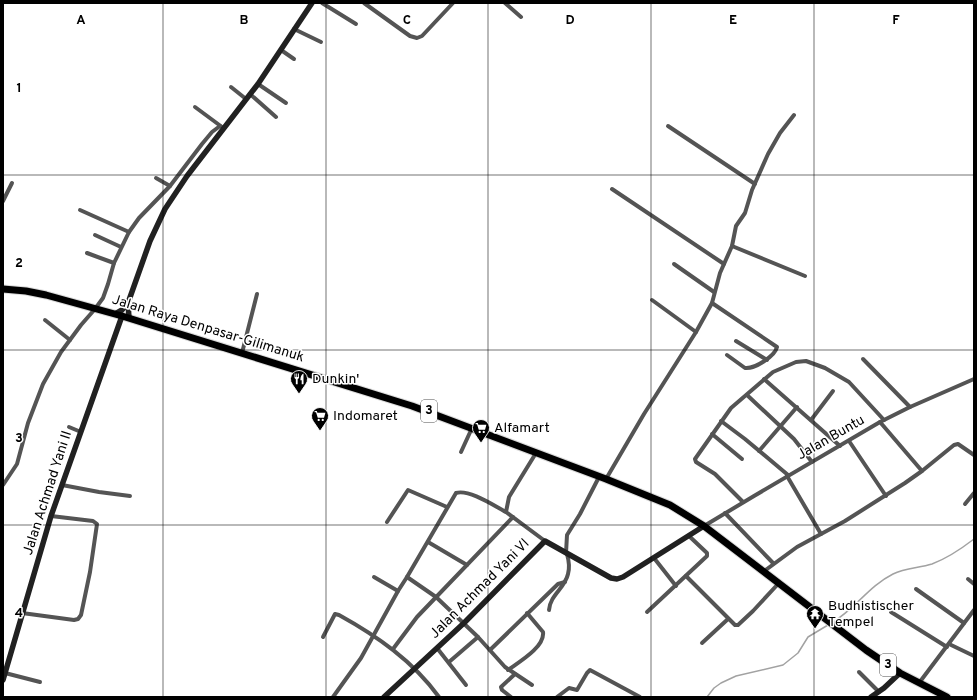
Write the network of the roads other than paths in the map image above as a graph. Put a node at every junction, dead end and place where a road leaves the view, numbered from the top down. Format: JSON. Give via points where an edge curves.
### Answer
{"nodes":[{"id":1,"x":312,"y":3,"type":"edge"},
{"id":2,"x":322,"y":3,"type":"edge"},
{"id":3,"x":364,"y":3,"type":"edge"},
{"id":4,"x":454,"y":3,"type":"edge"},
{"id":5,"x":505,"y":3,"type":"edge"},
{"id":6,"x":521,"y":17,"type":"dead end"},
{"id":7,"x":356,"y":24,"type":"dead end"},
{"id":8,"x":294,"y":29,"type":"junction"},
{"id":9,"x":321,"y":42,"type":"dead end"},
{"id":10,"x":281,"y":50,"type":"junction"},
{"id":11,"x":294,"y":59,"type":"dead end"},
{"id":12,"x":258,"y":84,"type":"junction"},
{"id":13,"x":232,"y":86,"type":"dead end"},
{"id":14,"x":248,"y":96,"type":"junction"},
{"id":15,"x":286,"y":103,"type":"dead end"},
{"id":16,"x":195,"y":107,"type":"dead end"},
{"id":17,"x":794,"y":115,"type":"dead end"},
{"id":18,"x":276,"y":117,"type":"dead end"},
{"id":19,"x":668,"y":126,"type":"dead end"},
{"id":20,"x":222,"y":127,"type":"junction"},
{"id":21,"x":184,"y":167,"type":"junction"},
{"id":22,"x":190,"y":172,"type":"junction"},
{"id":23,"x":156,"y":178,"type":"dead end"},
{"id":24,"x":12,"y":183,"type":"dead end"},
{"id":25,"x":754,"y":184,"type":"junction"},
{"id":26,"x":170,"y":186,"type":"junction"},
{"id":27,"x":612,"y":189,"type":"dead end"},
{"id":28,"x":3,"y":201,"type":"edge"},
{"id":29,"x":80,"y":210,"type":"dead end"},
{"id":30,"x":129,"y":232,"type":"junction"},
{"id":31,"x":95,"y":235,"type":"dead end"},
{"id":32,"x":732,"y":246,"type":"junction"},
{"id":33,"x":121,"y":247,"type":"junction"},
{"id":34,"x":87,"y":253,"type":"dead end"},
{"id":35,"x":114,"y":263,"type":"junction"},
{"id":36,"x":674,"y":264,"type":"dead end"},
{"id":37,"x":724,"y":264,"type":"junction"},
{"id":38,"x":805,"y":276,"type":"dead end"},
{"id":39,"x":3,"y":289,"type":"edge"},
{"id":40,"x":714,"y":292,"type":"junction"},
{"id":41,"x":257,"y":294,"type":"dead end"},
{"id":42,"x":652,"y":300,"type":"dead end"},
{"id":43,"x":128,"y":303,"type":"junction"},
{"id":44,"x":712,"y":303,"type":"junction"},
{"id":45,"x":95,"y":309,"type":"junction"},
{"id":46,"x":122,"y":316,"type":"junction"},
{"id":47,"x":45,"y":320,"type":"dead end"},
{"id":48,"x":696,"y":332,"type":"junction"},
{"id":49,"x":70,"y":340,"type":"junction"},
{"id":50,"x":736,"y":341,"type":"dead end"},
{"id":51,"x":242,"y":353,"type":"junction"},
{"id":52,"x":727,"y":355,"type":"dead end"},
{"id":53,"x":863,"y":359,"type":"dead end"},
{"id":54,"x":767,"y":360,"type":"junction"},
{"id":55,"x":764,"y":379,"type":"junction"},
{"id":56,"x":974,"y":379,"type":"edge"},
{"id":57,"x":832,"y":391,"type":"dead end"},
{"id":58,"x":747,"y":395,"type":"junction"},
{"id":59,"x":797,"y":407,"type":"junction"},
{"id":60,"x":910,"y":407,"type":"junction"},
{"id":61,"x":810,"y":420,"type":"junction"},
{"id":62,"x":721,"y":421,"type":"junction"},
{"id":63,"x":882,"y":421,"type":"junction"},
{"id":64,"x":69,"y":427,"type":"dead end"},
{"id":65,"x":472,"y":428,"type":"junction"},
{"id":66,"x":781,"y":428,"type":"junction"},
{"id":67,"x":81,"y":432,"type":"junction"},
{"id":68,"x":712,"y":434,"type":"junction"},
{"id":69,"x":849,"y":441,"type":"junction"},
{"id":70,"x":840,"y":446,"type":"junction"},
{"id":71,"x":759,"y":451,"type":"junction"},
{"id":72,"x":461,"y":452,"type":"dead end"},
{"id":73,"x":536,"y":452,"type":"junction"},
{"id":74,"x":974,"y":455,"type":"edge"},
{"id":75,"x":742,"y":459,"type":"dead end"},
{"id":76,"x":812,"y":462,"type":"junction"},
{"id":77,"x":922,"y":471,"type":"junction"},
{"id":78,"x":787,"y":476,"type":"junction"},
{"id":79,"x":603,"y":478,"type":"junction"},
{"id":80,"x":3,"y":485,"type":"edge"},
{"id":81,"x":62,"y":485,"type":"junction"},
{"id":82,"x":974,"y":493,"type":"edge"},
{"id":83,"x":130,"y":496,"type":"dead end"},
{"id":84,"x":886,"y":496,"type":"junction"},
{"id":85,"x":743,"y":502,"type":"junction"},
{"id":86,"x":965,"y":504,"type":"dead end"},
{"id":87,"x":447,"y":507,"type":"junction"},
{"id":88,"x":506,"y":512,"type":"junction"},
{"id":89,"x":725,"y":513,"type":"junction"},
{"id":90,"x":51,"y":516,"type":"junction"},
{"id":91,"x":513,"y":517,"type":"junction"},
{"id":92,"x":387,"y":522,"type":"dead end"},
{"id":93,"x":704,"y":526,"type":"junction"},
{"id":94,"x":821,"y":534,"type":"junction"},
{"id":95,"x":689,"y":536,"type":"junction"},
{"id":96,"x":545,"y":541,"type":"junction"},
{"id":97,"x":428,"y":542,"type":"junction"},
{"id":98,"x":565,"y":553,"type":"junction"},
{"id":99,"x":654,"y":558,"type":"junction"},
{"id":100,"x":774,"y":563,"type":"junction"},
{"id":101,"x":467,"y":565,"type":"junction"},
{"id":102,"x":763,"y":572,"type":"junction"},
{"id":103,"x":686,"y":576,"type":"junction"},
{"id":104,"x":374,"y":577,"type":"dead end"},
{"id":105,"x":407,"y":577,"type":"junction"},
{"id":106,"x":968,"y":579,"type":"dead end"},
{"id":107,"x":564,"y":582,"type":"junction"},
{"id":108,"x":778,"y":584,"type":"junction"},
{"id":109,"x":974,"y":584,"type":"edge"},
{"id":110,"x":676,"y":586,"type":"junction"},
{"id":111,"x":916,"y":589,"type":"dead end"},
{"id":112,"x":398,"y":591,"type":"junction"},
{"id":113,"x":436,"y":596,"type":"junction"},
{"id":114,"x":548,"y":610,"type":"dead end"},
{"id":115,"x":974,"y":610,"type":"edge"},
{"id":116,"x":648,"y":612,"type":"dead end"},
{"id":117,"x":891,"y":612,"type":"dead end"},
{"id":118,"x":22,"y":613,"type":"junction"},
{"id":119,"x":527,"y":613,"type":"junction"},
{"id":120,"x":728,"y":619,"type":"junction"},
{"id":121,"x":464,"y":623,"type":"junction"},
{"id":122,"x":964,"y":623,"type":"junction"},
{"id":123,"x":373,"y":635,"type":"junction"},
{"id":124,"x":323,"y":637,"type":"dead end"},
{"id":125,"x":478,"y":637,"type":"junction"},
{"id":126,"x":702,"y":643,"type":"dead end"},
{"id":127,"x":948,"y":645,"type":"junction"},
{"id":128,"x":437,"y":648,"type":"junction"},
{"id":129,"x":393,"y":649,"type":"junction"},
{"id":130,"x":490,"y":650,"type":"junction"},
{"id":131,"x":974,"y":656,"type":"edge"},
{"id":132,"x":449,"y":662,"type":"junction"},
{"id":133,"x":416,"y":669,"type":"junction"},
{"id":134,"x":508,"y":670,"type":"junction"},
{"id":135,"x":5,"y":672,"type":"junction"},
{"id":136,"x":860,"y":672,"type":"dead end"},
{"id":137,"x":900,"y":673,"type":"junction"},
{"id":138,"x":514,"y":674,"type":"junction"},
{"id":139,"x":3,"y":680,"type":"edge"},
{"id":140,"x":40,"y":682,"type":"dead end"},
{"id":141,"x":919,"y":683,"type":"junction"},
{"id":142,"x":466,"y":685,"type":"dead end"},
{"id":143,"x":532,"y":685,"type":"dead end"},
{"id":144,"x":879,"y":692,"type":"junction"},
{"id":145,"x":333,"y":697,"type":"edge"},
{"id":146,"x":384,"y":697,"type":"edge"},
{"id":147,"x":439,"y":697,"type":"edge"},
{"id":148,"x":511,"y":697,"type":"edge"},
{"id":149,"x":557,"y":697,"type":"edge"},
{"id":150,"x":640,"y":697,"type":"edge"},
{"id":151,"x":871,"y":697,"type":"edge"},
{"id":152,"x":947,"y":697,"type":"edge"}],
"edges":[{"from":1,"to":8,"type":"street"},
{"from":2,"to":7,"type":"street"},
{"from":3,"to":4,"type":"street","via":[[402,31],[417,38]]},
{"from":5,"to":6,"type":"street"},
{"from":8,"to":9,"type":"street"},
{"from":8,"to":10,"type":"street"},
{"from":10,"to":11,"type":"street"},
{"from":10,"to":12,"type":"street"},
{"from":12,"to":14,"type":"street"},
{"from":12,"to":15,"type":"street"},
{"from":13,"to":14,"type":"street"},
{"from":14,"to":18,"type":"street"},
{"from":14,"to":20,"type":"street"},
{"from":16,"to":20,"type":"street"},
{"from":17,"to":25,"type":"street","via":[[780,133]]},
{"from":19,"to":25,"type":"street"},
{"from":20,"to":21,"type":"street","via":[[212,132]]},
{"from":20,"to":22,"type":"street"},
{"from":21,"to":22,"type":"street"},
{"from":21,"to":26,"type":"street"},
{"from":22,"to":43,"type":"street","via":[[157,225]]},
{"from":23,"to":26,"type":"street"},
{"from":24,"to":28,"type":"street"},
{"from":25,"to":32,"type":"street","via":[[745,213],[736,226]]},
{"from":26,"to":30,"type":"street"},
{"from":27,"to":37,"type":"street"},
{"from":29,"to":30,"type":"street"},
{"from":30,"to":33,"type":"street"},
{"from":31,"to":33,"type":"street"},
{"from":32,"to":37,"type":"street"},
{"from":32,"to":38,"type":"street"},
{"from":33,"to":35,"type":"street"},
{"from":34,"to":35,"type":"street"},
{"from":35,"to":45,"type":"street","via":[[106,291]]},
{"from":36,"to":40,"type":"street"},
{"from":37,"to":40,"type":"street"},
{"from":39,"to":45,"type":"highway","name":"Jalan Raya Denpasar-Gilimanuk","number":"3","via":[[26,291]]},
{"from":40,"to":44,"type":"street"},
{"from":41,"to":51,"type":"street"},
{"from":42,"to":48,"type":"street"},
{"from":43,"to":46,"type":"street"},
{"from":43,"to":46,"type":"street","via":[[122,310]]},
{"from":44,"to":48,"type":"street"},
{"from":44,"to":54,"type":"street","via":[[776,346],[776,350]]},
{"from":45,"to":46,"type":"highway","name":"Jalan Raya Denpasar-Gilimanuk","number":"3"},
{"from":45,"to":49,"type":"street"},
{"from":46,"to":51,"type":"highway","name":"Jalan Raya Denpasar-Gilimanuk","number":"3"},
{"from":46,"to":67,"type":"street","name":"Jalan Achmad Yani II"},
{"from":47,"to":49,"type":"street"},
{"from":48,"to":79,"type":"street"},
{"from":49,"to":80,"type":"street","via":[[43,384],[28,423],[17,464]]},
{"from":50,"to":54,"type":"street"},
{"from":51,"to":65,"type":"highway","name":"Jalan Raya Denpasar-Gilimanuk","number":"3","via":[[412,406]]},
{"from":52,"to":54,"type":"street","via":[[747,368]]},
{"from":53,"to":60,"type":"street"},
{"from":55,"to":58,"type":"street"},
{"from":55,"to":59,"type":"street"},
{"from":55,"to":63,"type":"street","via":[[796,362],[816,364],[849,382]]},
{"from":56,"to":60,"type":"street","name":"Jalan Buntu"},
{"from":57,"to":61,"type":"street"},
{"from":58,"to":62,"type":"street"},
{"from":58,"to":66,"type":"street"},
{"from":59,"to":61,"type":"street"},
{"from":59,"to":66,"type":"street"},
{"from":60,"to":63,"type":"street","name":"Jalan Buntu"},
{"from":61,"to":70,"type":"street"},
{"from":62,"to":68,"type":"street"},
{"from":62,"to":71,"type":"street"},
{"from":63,"to":69,"type":"street","name":"Jalan Buntu"},
{"from":63,"to":77,"type":"street"},
{"from":64,"to":67,"type":"street"},
{"from":65,"to":72,"type":"street"},
{"from":65,"to":73,"type":"highway","name":"Jalan Raya Denpasar-Gilimanuk","number":"3"},
{"from":66,"to":71,"type":"street"},
{"from":66,"to":76,"type":"street","via":[[794,439]]},
{"from":67,"to":81,"type":"street","name":"Jalan Achmad Yani II"},
{"from":68,"to":75,"type":"street"},
{"from":68,"to":85,"type":"street","via":[[695,461],[715,474]]},
{"from":69,"to":70,"type":"street","name":"Jalan Buntu"},
{"from":69,"to":84,"type":"street"},
{"from":70,"to":76,"type":"street","name":"Jalan Buntu"},
{"from":71,"to":78,"type":"street"},
{"from":73,"to":79,"type":"highway","name":"Jalan Raya Denpasar-Gilimanuk","number":"3"},
{"from":73,"to":88,"type":"street","via":[[509,497]]},
{"from":74,"to":77,"type":"street","via":[[958,444],[954,445]]},
{"from":76,"to":78,"type":"street","name":"Jalan Buntu"},
{"from":77,"to":84,"type":"street"},
{"from":78,"to":85,"type":"street","name":"Jalan Buntu"},
{"from":78,"to":94,"type":"street"},
{"from":79,"to":93,"type":"highway","name":"Jalan Raya Denpasar-Gilimanuk","number":"3","via":[[670,505]]},
{"from":79,"to":98,"type":"street","via":[[567,535]]},
{"from":81,"to":83,"type":"street"},
{"from":81,"to":90,"type":"street","name":"Jalan Achmad Yani II"},
{"from":82,"to":86,"type":"street"},
{"from":84,"to":94,"type":"street"},
{"from":85,"to":89,"type":"street","name":"Jalan Buntu"},
{"from":87,"to":88,"type":"street","via":[[456,493],[463,492]]},
{"from":87,"to":92,"type":"street","via":[[408,490]]},
{"from":87,"to":97,"type":"street"},
{"from":88,"to":91,"type":"street"},
{"from":89,"to":93,"type":"street","name":"Jalan Buntu"},
{"from":89,"to":100,"type":"street"},
{"from":90,"to":118,"type":"street","name":"Jalan Achmad Yani II"},
{"from":90,"to":118,"type":"street","via":[[93,520],[97,524],[81,615],[74,620]]},
{"from":91,"to":96,"type":"street"},
{"from":91,"to":101,"type":"street"},
{"from":93,"to":95,"type":"street","name":"Jalan Achmad Yani VI"},
{"from":93,"to":102,"type":"highway","name":"Jalan Raya Denpasar-Gilimanuk","number":"3"},
{"from":94,"to":100,"type":"street"},
{"from":95,"to":99,"type":"street","name":"Jalan Achmad Yani VI"},
{"from":95,"to":103,"type":"street","via":[[707,555]]},
{"from":96,"to":98,"type":"street","name":"Jalan Achmad Yani VI"},
{"from":96,"to":121,"type":"street","name":"Jalan Achmad Yani VI"},
{"from":97,"to":101,"type":"street"},
{"from":97,"to":105,"type":"street"},
{"from":98,"to":99,"type":"street","name":"Jalan Achmad Yani VI","via":[[617,579]]},
{"from":98,"to":107,"type":"street","via":[[569,573]]},
{"from":99,"to":110,"type":"street"},
{"from":100,"to":102,"type":"street"},
{"from":101,"to":113,"type":"street"},
{"from":102,"to":108,"type":"highway","name":"Jalan Raya Denpasar-Gilimanuk","number":"3"},
{"from":103,"to":110,"type":"street"},
{"from":103,"to":120,"type":"street"},
{"from":104,"to":112,"type":"street"},
{"from":105,"to":112,"type":"street"},
{"from":105,"to":113,"type":"street"},
{"from":106,"to":109,"type":"street"},
{"from":107,"to":114,"type":"street"},
{"from":107,"to":119,"type":"street","via":[[558,584]]},
{"from":108,"to":120,"type":"street","via":[[738,625]]},
{"from":108,"to":137,"type":"highway","name":"Jalan Raya Denpasar-Gilimanuk","number":"3"},
{"from":110,"to":116,"type":"street"},
{"from":111,"to":122,"type":"street"},
{"from":112,"to":123,"type":"street"},
{"from":113,"to":121,"type":"street"},
{"from":113,"to":129,"type":"street"},
{"from":115,"to":122,"type":"street"},
{"from":117,"to":127,"type":"street"},
{"from":118,"to":135,"type":"street","name":"Jalan Achmad Yani II"},
{"from":119,"to":130,"type":"street"},
{"from":119,"to":134,"type":"street","via":[[543,632],[543,639],[533,651]]},
{"from":120,"to":126,"type":"street"},
{"from":121,"to":125,"type":"street"},
{"from":121,"to":128,"type":"street","name":"Jalan Achmad Yani VI"},
{"from":122,"to":127,"type":"street"},
{"from":123,"to":124,"type":"street","via":[[335,613]]},
{"from":123,"to":129,"type":"street"},
{"from":123,"to":145,"type":"street","via":[[361,658]]},
{"from":125,"to":130,"type":"street"},
{"from":125,"to":132,"type":"street"},
{"from":127,"to":131,"type":"street"},
{"from":127,"to":141,"type":"street"},
{"from":128,"to":132,"type":"street"},
{"from":128,"to":133,"type":"street","name":"Jalan Achmad Yani VI"},
{"from":129,"to":133,"type":"street"},
{"from":130,"to":134,"type":"street"},
{"from":132,"to":142,"type":"street"},
{"from":133,"to":146,"type":"street","name":"Jalan Achmad Yani VI"},
{"from":133,"to":147,"type":"street"},
{"from":134,"to":138,"type":"street"},
{"from":135,"to":139,"type":"street","name":"Jalan Achmad Yani II"},
{"from":135,"to":140,"type":"street"},
{"from":136,"to":144,"type":"street"},
{"from":137,"to":141,"type":"highway","name":"Jalan Raya Denpasar-Gilimanuk","number":"3"},
{"from":137,"to":144,"type":"street"},
{"from":138,"to":143,"type":"street"},
{"from":138,"to":148,"type":"street","via":[[502,687],[502,690]]},
{"from":141,"to":152,"type":"highway","name":"Jalan Raya Denpasar-Gilimanuk","number":"3"},
{"from":144,"to":151,"type":"street"},
{"from":149,"to":150,"type":"street","via":[[569,688],[577,690],[590,670]]}]}
